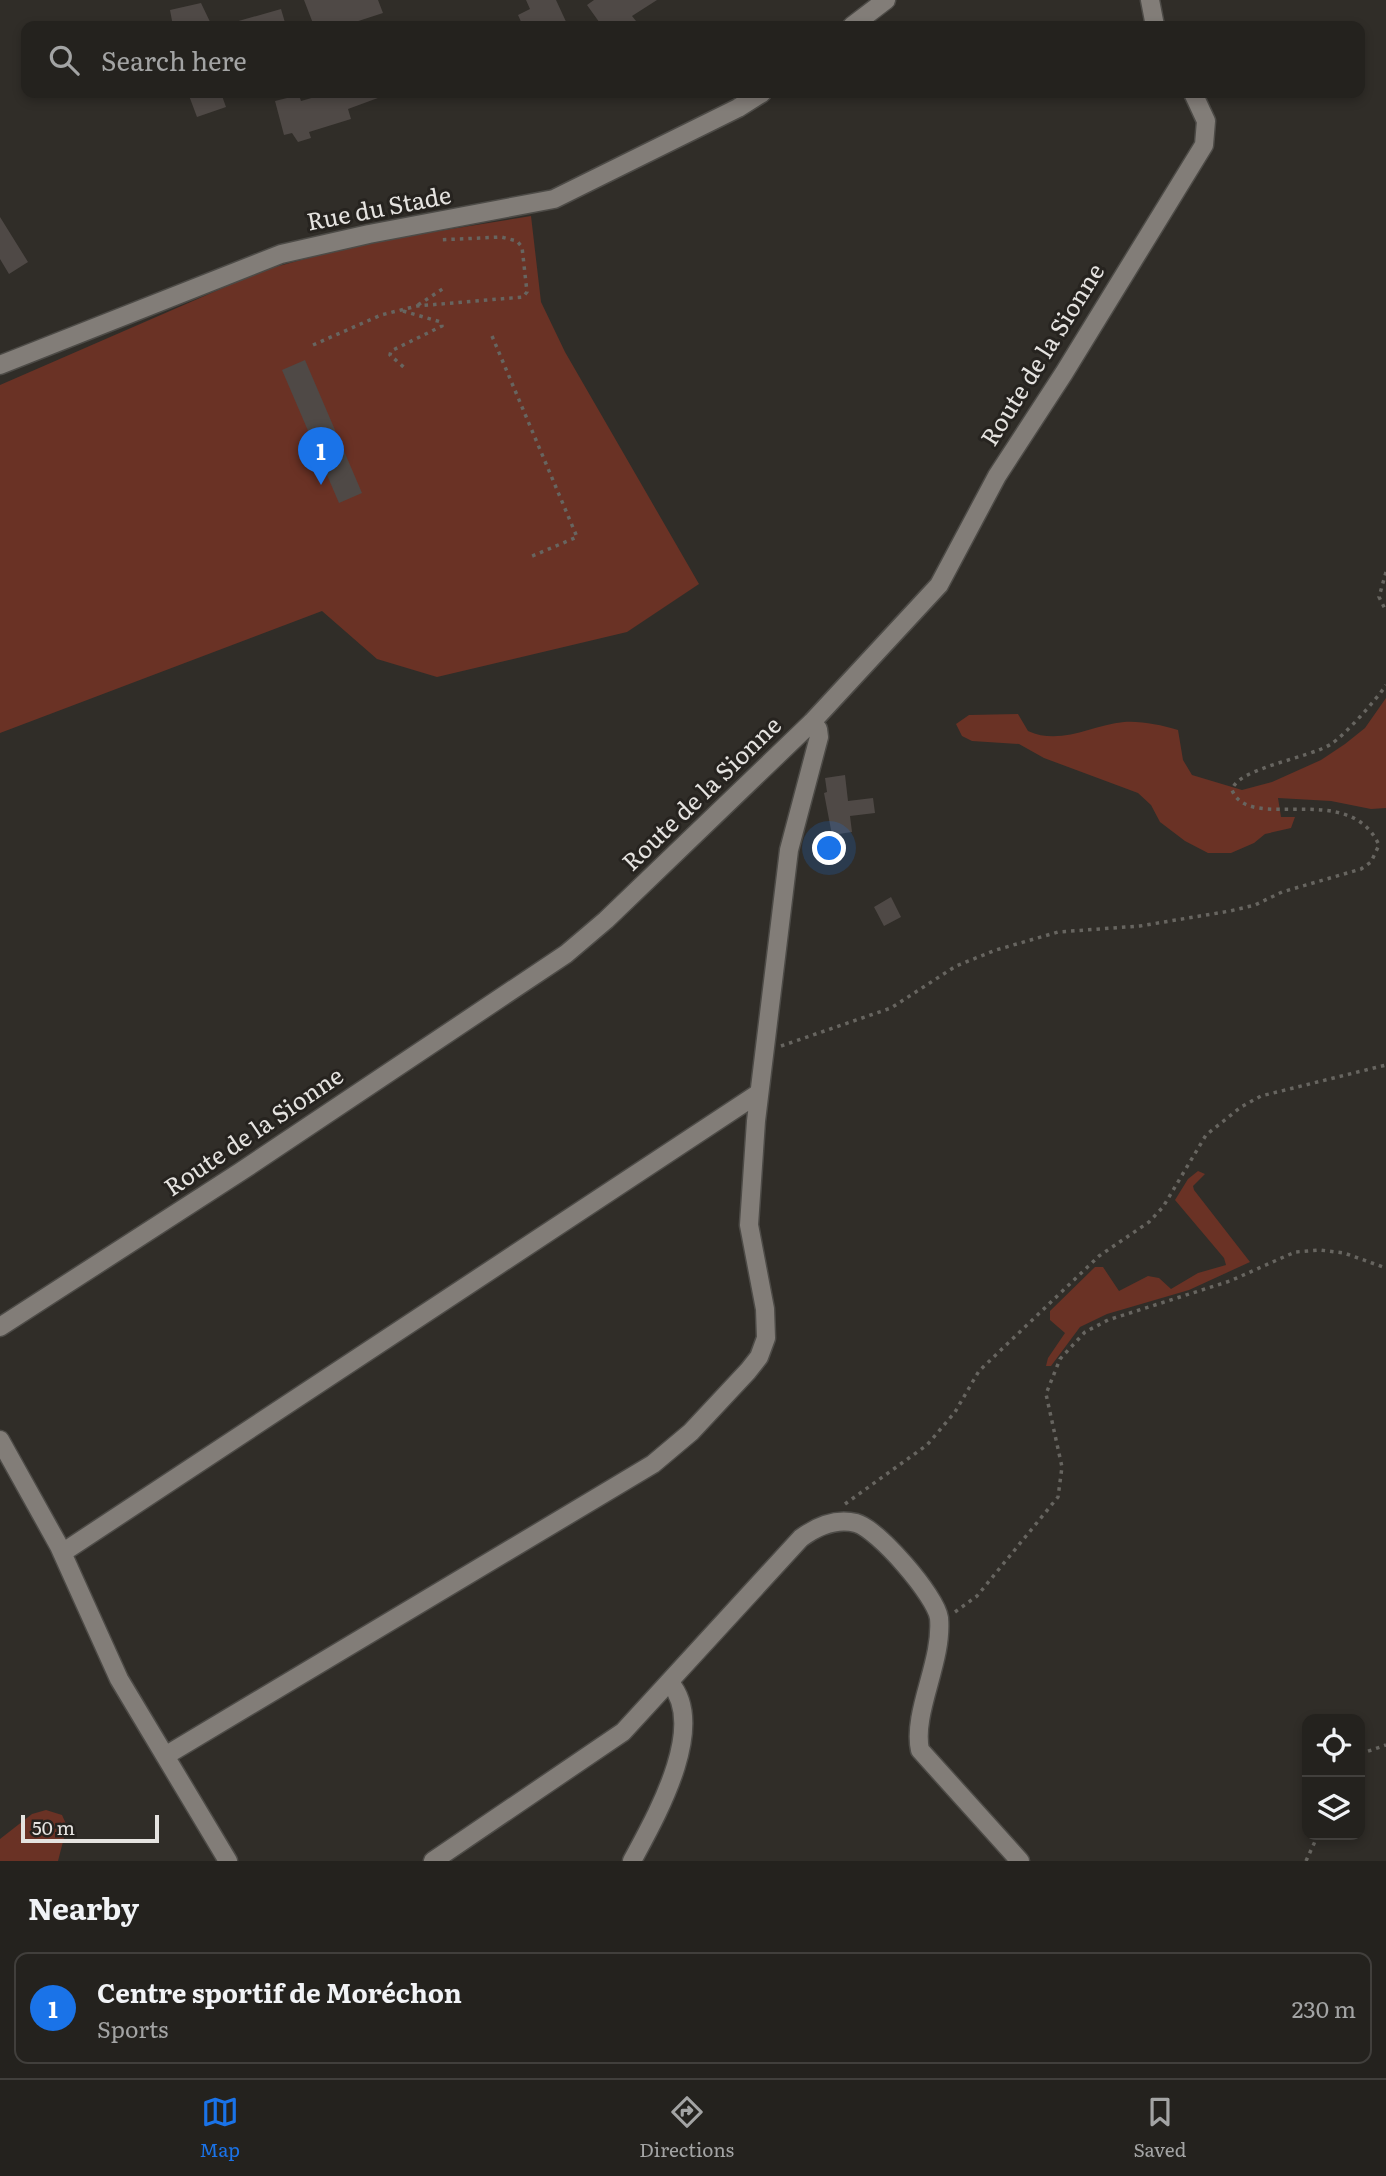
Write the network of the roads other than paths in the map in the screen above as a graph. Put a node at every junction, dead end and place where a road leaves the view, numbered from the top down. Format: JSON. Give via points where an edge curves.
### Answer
{"nodes":[{"id":1,"x":886,"y":0,"type":"edge"},
{"id":2,"x":1150,"y":0,"type":"edge"},
{"id":3,"x":859,"y":21,"type":"edge"},
{"id":4,"x":1155,"y":21,"type":"edge"},
{"id":5,"x":754,"y":98,"type":"edge"},
{"id":6,"x":1195,"y":98,"type":"edge"},
{"id":7,"x":0,"y":365,"type":"edge"},
{"id":8,"x":812,"y":722,"type":"junction"},
{"id":9,"x":759,"y":1093,"type":"junction"},
{"id":10,"x":0,"y":1326,"type":"edge"},
{"id":11,"x":0,"y":1440,"type":"edge"},
{"id":12,"x":62,"y":1553,"type":"junction"},
{"id":13,"x":670,"y":1683,"type":"junction"},
{"id":14,"x":165,"y":1756,"type":"junction"},
{"id":15,"x":228,"y":1861,"type":"edge"},
{"id":16,"x":433,"y":1861,"type":"edge"},
{"id":17,"x":632,"y":1861,"type":"edge"},
{"id":18,"x":1020,"y":1861,"type":"edge"}],
"edges":[{"from":1,"to":3,"type":"street"},
{"from":2,"to":4,"type":"street"},
{"from":5,"to":7,"type":"street","name":"Rue du Stade","via":[[554,199],[281,254]]},
{"from":6,"to":8,"type":"street","name":"Route de la Sionne","via":[[1206,121],[1204,145],[997,476],[939,585]]},
{"from":8,"to":9,"type":"street","via":[[819,737],[789,850]]},
{"from":8,"to":10,"type":"street","name":"Route de la Sionne","via":[[566,954]]},
{"from":9,"to":12,"type":"street"},
{"from":9,"to":14,"type":"street","via":[[749,1225],[766,1338],[759,1357],[740,1380],[653,1464]]},
{"from":11,"to":12,"type":"street"},
{"from":12,"to":14,"type":"street","via":[[103,1649]]},
{"from":13,"to":16,"type":"street","via":[[623,1732]]},
{"from":13,"to":17,"type":"street","via":[[682,1706],[682,1743],[666,1790]]},
{"from":13,"to":18,"type":"street","via":[[801,1538],[823,1525],[852,1522],[865,1528],[931,1596],[939,1617],[939,1642],[920,1750]]},
{"from":14,"to":15,"type":"street"}]}
